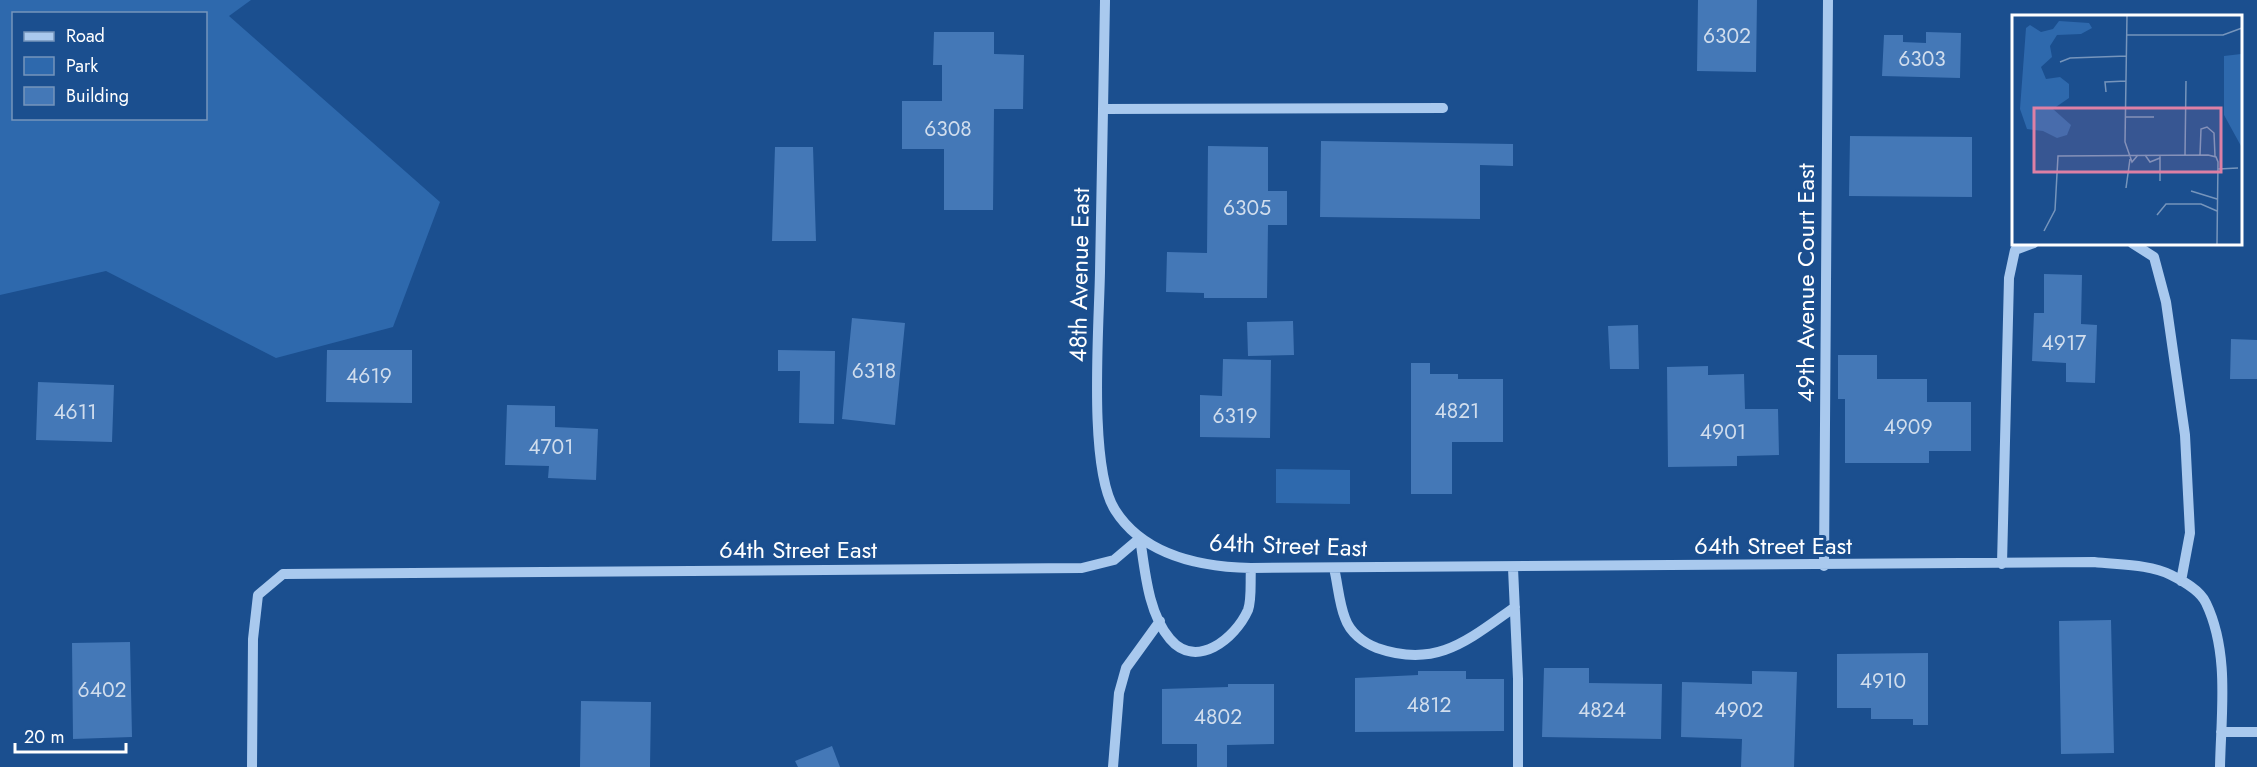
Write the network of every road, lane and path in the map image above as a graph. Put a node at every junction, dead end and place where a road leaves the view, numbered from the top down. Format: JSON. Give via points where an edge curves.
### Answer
{"nodes":[{"id":1,"x":1105,"y":0,"type":"edge"},
{"id":2,"x":1828,"y":0,"type":"edge"},
{"id":3,"x":1443,"y":108,"type":"dead end"},
{"id":4,"x":1103,"y":109,"type":"junction"},
{"id":5,"x":2031,"y":244,"type":"edge"},
{"id":6,"x":2134,"y":244,"type":"edge"},
{"id":7,"x":1140,"y":538,"type":"junction"},
{"id":8,"x":2002,"y":564,"type":"junction"},
{"id":9,"x":1824,"y":566,"type":"junction"},
{"id":10,"x":1251,"y":568,"type":"junction"},
{"id":11,"x":1334,"y":568,"type":"junction"},
{"id":12,"x":1514,"y":568,"type":"junction"},
{"id":13,"x":2181,"y":581,"type":"junction"},
{"id":14,"x":1515,"y":607,"type":"junction"},
{"id":15,"x":1160,"y":621,"type":"junction"},
{"id":16,"x":2220,"y":732,"type":"junction"},
{"id":17,"x":2257,"y":732,"type":"edge"},
{"id":18,"x":252,"y":767,"type":"edge"},
{"id":19,"x":1113,"y":767,"type":"edge"},
{"id":20,"x":1518,"y":767,"type":"edge"},
{"id":21,"x":2220,"y":767,"type":"edge"}],
"edges":[{"from":1,"to":4,"type":"street","name":"48th Avenue East"},
{"from":2,"to":9,"type":"street","name":"49th Avenue Court East"},
{"from":3,"to":4,"type":"street"},
{"from":4,"to":7,"type":"street","name":"48th Avenue East","via":[[1098,414],[1105,487],[1124,524]]},
{"from":5,"to":8,"type":"street","via":[[2015,250],[2009,278]]},
{"from":6,"to":13,"type":"street","via":[[2154,256],[2166,302],[2185,435],[2190,533]]},
{"from":7,"to":10,"type":"street","name":"64th Street East","via":[[1182,559],[1213,567]]},
{"from":7,"to":15,"type":"street","via":[[1148,586]]},
{"from":7,"to":18,"type":"street","name":"64th Street East","via":[[1114,560],[1082,568],[283,574],[258,595],[253,639]]},
{"from":8,"to":9,"type":"street","name":"64th Street East"},
{"from":8,"to":13,"type":"street","name":"64th Street East","via":[[2094,562],[2152,570]]},
{"from":9,"to":12,"type":"street","name":"64th Street East"},
{"from":10,"to":11,"type":"street","name":"64th Street East"},
{"from":10,"to":15,"type":"street","via":[[1248,609],[1233,633],[1218,647],[1200,652],[1181,650],[1168,638]]},
{"from":11,"to":12,"type":"street","name":"64th Street East"},
{"from":11,"to":14,"type":"street","via":[[1345,620],[1364,643],[1401,657],[1441,654]]},
{"from":12,"to":14,"type":"street"},
{"from":13,"to":16,"type":"street","name":"64th Street East","via":[[2206,602],[2221,652]]},
{"from":14,"to":20,"type":"street"},
{"from":15,"to":19,"type":"street","via":[[1126,668],[1119,693]]},
{"from":16,"to":17,"type":"street"},
{"from":16,"to":21,"type":"street"}]}
